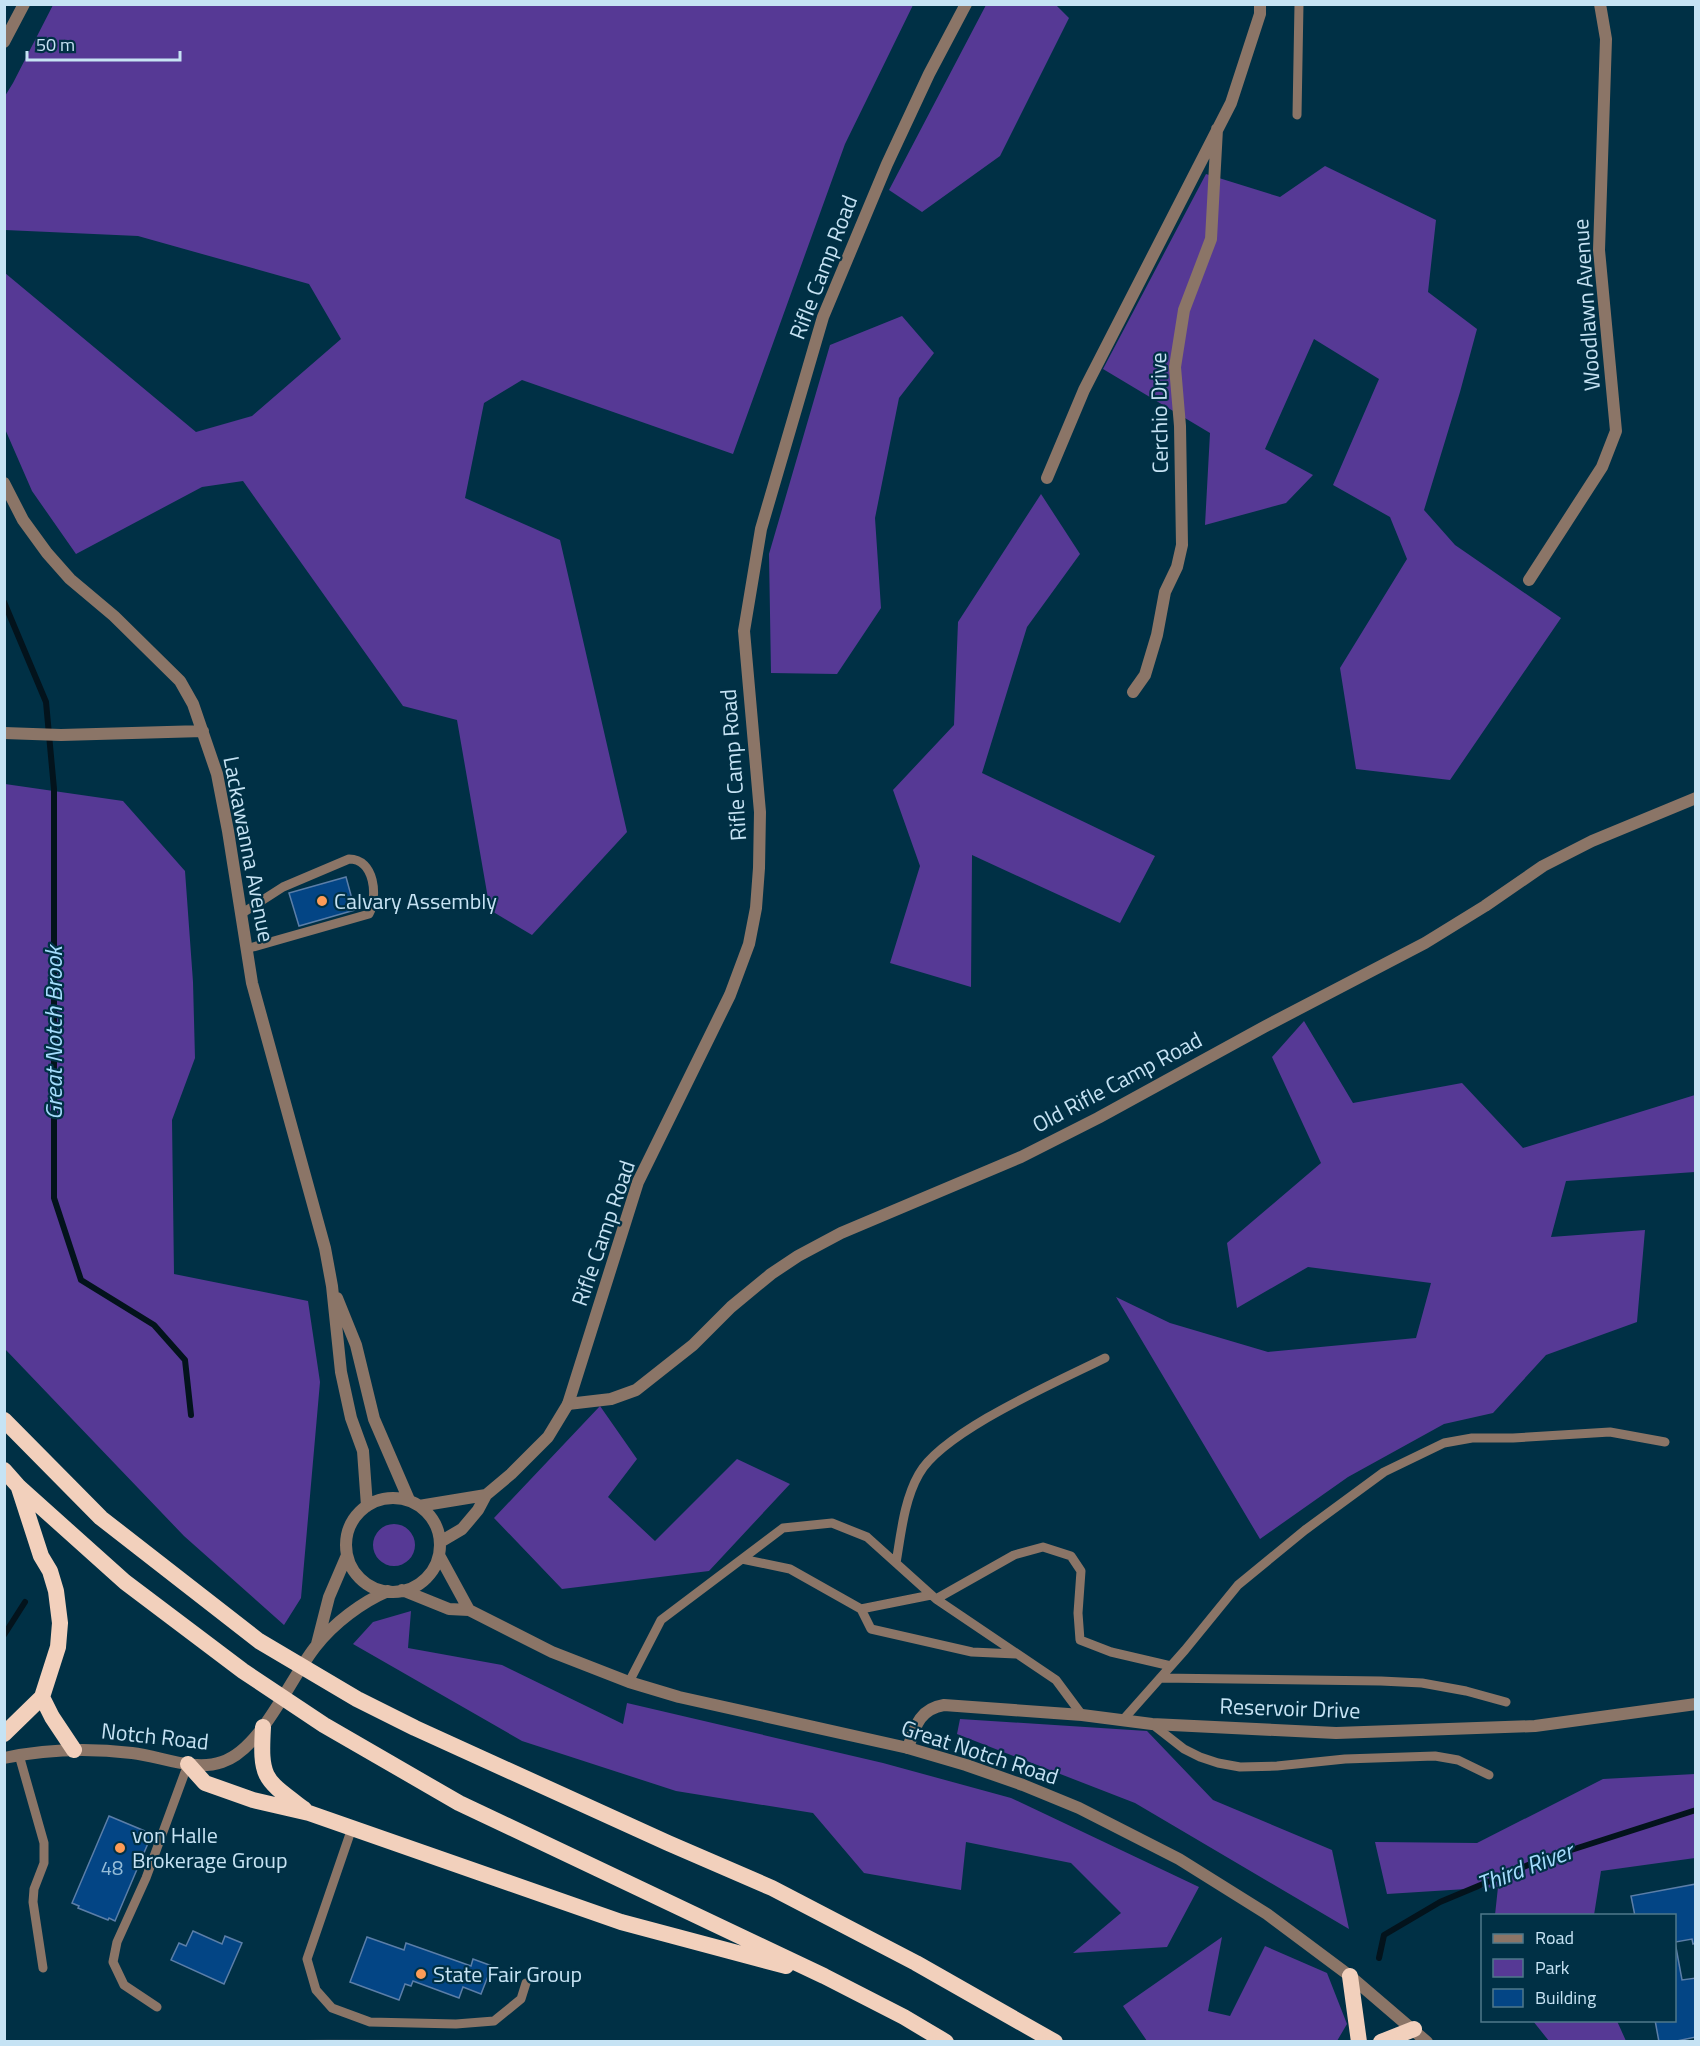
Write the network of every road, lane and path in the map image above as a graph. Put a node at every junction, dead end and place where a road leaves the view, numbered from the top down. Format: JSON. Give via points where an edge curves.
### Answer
{"nodes":[{"id":1,"x":24,"y":4,"type":"edge"},
{"id":2,"x":966,"y":4,"type":"edge"},
{"id":3,"x":1260,"y":4,"type":"edge"},
{"id":4,"x":1299,"y":4,"type":"edge"},
{"id":5,"x":1600,"y":4,"type":"edge"},
{"id":6,"x":4,"y":42,"type":"edge"},
{"id":7,"x":1297,"y":115,"type":"dead end"},
{"id":8,"x":1217,"y":129,"type":"junction"},
{"id":9,"x":1047,"y":478,"type":"dead end"},
{"id":10,"x":4,"y":483,"type":"edge"},
{"id":11,"x":1529,"y":580,"type":"dead end"},
{"id":12,"x":1133,"y":692,"type":"dead end"},
{"id":13,"x":203,"y":731,"type":"junction"},
{"id":14,"x":4,"y":733,"type":"edge"},
{"id":15,"x":1695,"y":798,"type":"edge"},
{"id":16,"x":241,"y":914,"type":"junction"},
{"id":17,"x":246,"y":949,"type":"junction"},
{"id":18,"x":332,"y":1286,"type":"junction"},
{"id":19,"x":1105,"y":1358,"type":"dead end"},
{"id":20,"x":568,"y":1404,"type":"junction"},
{"id":21,"x":4,"y":1420,"type":"edge"},
{"id":22,"x":1665,"y":1442,"type":"dead end"},
{"id":23,"x":4,"y":1470,"type":"edge"},
{"id":24,"x":19,"y":1487,"type":"junction"},
{"id":25,"x":486,"y":1494,"type":"junction"},
{"id":26,"x":414,"y":1503,"type":"junction"},
{"id":27,"x":366,"y":1506,"type":"junction"},
{"id":28,"x":440,"y":1549,"type":"junction"},
{"id":29,"x":347,"y":1555,"type":"junction"},
{"id":30,"x":742,"y":1559,"type":"junction"},
{"id":31,"x":896,"y":1563,"type":"junction"},
{"id":32,"x":402,"y":1590,"type":"junction"},
{"id":33,"x":388,"y":1591,"type":"junction"},
{"id":34,"x":934,"y":1597,"type":"junction"},
{"id":35,"x":861,"y":1609,"type":"junction"},
{"id":36,"x":469,"y":1610,"type":"junction"},
{"id":37,"x":317,"y":1645,"type":"junction"},
{"id":38,"x":1017,"y":1654,"type":"junction"},
{"id":39,"x":1171,"y":1666,"type":"junction"},
{"id":40,"x":1160,"y":1678,"type":"junction"},
{"id":41,"x":629,"y":1682,"type":"junction"},
{"id":42,"x":42,"y":1697,"type":"junction"},
{"id":43,"x":1506,"y":1702,"type":"dead end"},
{"id":44,"x":1695,"y":1704,"type":"edge"},
{"id":45,"x":1082,"y":1715,"type":"junction"},
{"id":46,"x":1122,"y":1721,"type":"junction"},
{"id":47,"x":1152,"y":1724,"type":"junction"},
{"id":48,"x":263,"y":1727,"type":"junction"},
{"id":49,"x":4,"y":1734,"type":"edge"},
{"id":50,"x":908,"y":1748,"type":"junction"},
{"id":51,"x":74,"y":1750,"type":"junction"},
{"id":52,"x":19,"y":1755,"type":"junction"},
{"id":53,"x":4,"y":1758,"type":"edge"},
{"id":54,"x":188,"y":1764,"type":"junction"},
{"id":55,"x":1489,"y":1775,"type":"dead end"},
{"id":56,"x":309,"y":1813,"type":"junction"},
{"id":57,"x":352,"y":1828,"type":"junction"},
{"id":58,"x":43,"y":1968,"type":"dead end"},
{"id":59,"x":1350,"y":1976,"type":"junction"},
{"id":60,"x":824,"y":1977,"type":"junction"},
{"id":61,"x":526,"y":1983,"type":"dead end"},
{"id":62,"x":157,"y":2007,"type":"dead end"},
{"id":63,"x":1414,"y":2029,"type":"junction"},
{"id":64,"x":946,"y":2042,"type":"edge"},
{"id":65,"x":1055,"y":2042,"type":"edge"},
{"id":66,"x":1359,"y":2042,"type":"edge"},
{"id":67,"x":1381,"y":2042,"type":"edge"},
{"id":68,"x":1427,"y":2042,"type":"edge"}],
"edges":[{"from":1,"to":6,"type":"street"},
{"from":2,"to":20,"type":"street","name":"Rifle Camp Road","via":[[887,164],[849,252],[823,317],[777,469],[761,529],[744,631],[760,812],[756,909],[749,944],[730,994],[638,1182]]},
{"from":3,"to":8,"type":"street","name":"Cerchio Drive","via":[[1231,103]]},
{"from":4,"to":7,"type":"lane"},
{"from":5,"to":11,"type":"street","name":"Woodlawn Avenue","via":[[1606,39],[1599,250],[1616,431],[1602,467]]},
{"from":8,"to":9,"type":"street","name":"Cerchio Drive","via":[[1084,390]]},
{"from":8,"to":12,"type":"street","name":"Cerchio Drive","via":[[1211,239],[1184,310],[1175,367],[1182,545],[1165,592],[1145,675]]},
{"from":10,"to":13,"type":"street","name":"Lackawanna Avenue","via":[[23,520],[70,579],[180,681]]},
{"from":13,"to":14,"type":"street"},
{"from":13,"to":16,"type":"street","name":"Lackawanna Avenue","via":[[217,774]]},
{"from":15,"to":20,"type":"street","name":"Old Rifle Camp Road","via":[[1543,866],[1425,943],[1022,1157],[841,1233],[798,1256],[730,1307],[693,1345],[636,1390],[611,1399]]},
{"from":16,"to":17,"type":"street","name":"Lackawanna Avenue"},
{"from":16,"to":17,"type":"lane","via":[[283,887],[350,859],[362,862],[372,880],[374,903],[369,914]]},
{"from":17,"to":18,"type":"street","name":"Lackawanna Avenue","via":[[262,1023],[326,1248]]},
{"from":18,"to":26,"type":"street","name":"Lackawanna Avenue","via":[[356,1345],[374,1419]]},
{"from":18,"to":27,"type":"street","name":"Lackawanna Avenue","via":[[341,1372],[363,1451]]},
{"from":19,"to":31,"type":"lane","via":[[989,1417],[927,1462],[910,1494]]},
{"from":20,"to":25,"type":"street","name":"Rifle Camp Road","via":[[548,1437]]},
{"from":21,"to":65,"type":"highway","via":[[101,1518],[259,1641],[357,1699],[772,1888]]},
{"from":22,"to":39,"type":"lane","via":[[1610,1432],[1472,1438],[1444,1443],[1384,1472],[1305,1530],[1238,1585]]},
{"from":23,"to":24,"type":"highway"},
{"from":24,"to":42,"type":"highway","via":[[50,1571],[60,1623],[58,1647]]},
{"from":24,"to":60,"type":"highway","via":[[125,1582],[243,1671],[324,1725],[459,1803]]},
{"from":25,"to":26,"type":"street","name":"Rifle Camp Road"},
{"from":25,"to":28,"type":"street","name":"Rifle Camp Road","via":[[478,1510]]},
{"from":26,"to":27,"type":"street","via":[[394,1498]]},
{"from":26,"to":28,"type":"street","via":[[434,1521]]},
{"from":27,"to":29,"type":"street","via":[[347,1533]]},
{"from":28,"to":32,"type":"street","via":[[426,1578]]},
{"from":28,"to":36,"type":"street"},
{"from":29,"to":33,"type":"street","via":[[366,1583]]},
{"from":29,"to":37,"type":"street","name":"Notch Road","via":[[329,1597]]},
{"from":30,"to":31,"type":"lane","via":[[783,1528],[832,1523],[867,1537]]},
{"from":30,"to":35,"type":"lane","via":[[790,1569]]},
{"from":30,"to":41,"type":"lane","via":[[661,1620]]},
{"from":31,"to":34,"type":"lane"},
{"from":32,"to":33,"type":"street"},
{"from":32,"to":36,"type":"street","name":"Great Notch Road","via":[[449,1610]]},
{"from":33,"to":37,"type":"street","name":"Notch Road","via":[[368,1600]]},
{"from":34,"to":35,"type":"lane"},
{"from":34,"to":38,"type":"lane"},
{"from":34,"to":39,"type":"lane","via":[[1014,1555],[1043,1547],[1071,1556],[1081,1571],[1080,1640],[1111,1652]]},
{"from":35,"to":38,"type":"lane","via":[[871,1629],[972,1652]]},
{"from":36,"to":41,"type":"street","name":"Great Notch Road","via":[[552,1652]]},
{"from":37,"to":48,"type":"street","name":"Notch Road"},
{"from":38,"to":45,"type":"lane","via":[[1056,1680]]},
{"from":39,"to":40,"type":"lane"},
{"from":40,"to":43,"type":"lane","via":[[1422,1683]]},
{"from":40,"to":46,"type":"lane"},
{"from":41,"to":50,"type":"street","name":"Great Notch Road","via":[[679,1697]]},
{"from":42,"to":49,"type":"highway"},
{"from":42,"to":51,"type":"highway"},
{"from":44,"to":47,"type":"street","name":"Reservoir Drive","via":[[1502,1728],[1336,1733]]},
{"from":45,"to":46,"type":"street","name":"Reservoir Drive"},
{"from":45,"to":50,"type":"street","name":"Reservoir Drive","via":[[936,1706],[916,1722]]},
{"from":46,"to":47,"type":"street","name":"Reservoir Drive"},
{"from":47,"to":55,"type":"lane","via":[[1200,1757],[1240,1767],[1435,1756],[1458,1760]]},
{"from":48,"to":54,"type":"street","name":"Notch Road","via":[[233,1757],[211,1765]]},
{"from":48,"to":56,"type":"highway","via":[[261,1759],[265,1774],[276,1788]]},
{"from":50,"to":59,"type":"street","name":"Great Notch Road","via":[[1023,1785],[1134,1834],[1267,1914]]},
{"from":51,"to":52,"type":"street","name":"Notch Road"},
{"from":51,"to":54,"type":"street","name":"Notch Road","via":[[134,1753]]},
{"from":52,"to":53,"type":"street","name":"Notch Road"},
{"from":52,"to":58,"type":"lane","via":[[44,1843],[44,1863],[33,1902]]},
{"from":54,"to":56,"type":"highway","via":[[205,1783]]},
{"from":54,"to":62,"type":"lane","via":[[146,1878],[117,1942],[113,1962],[124,1985]]},
{"from":56,"to":57,"type":"highway"},
{"from":57,"to":60,"type":"highway","via":[[621,1922]]},
{"from":57,"to":61,"type":"lane","via":[[307,1959],[316,1990],[332,2008],[370,2022],[494,2021],[521,1999]]},
{"from":59,"to":63,"type":"street","name":"Great Notch Road"},
{"from":59,"to":66,"type":"highway"},
{"from":60,"to":64,"type":"highway"},
{"from":63,"to":67,"type":"highway"},
{"from":63,"to":68,"type":"street","name":"Great Notch Road"}]}
